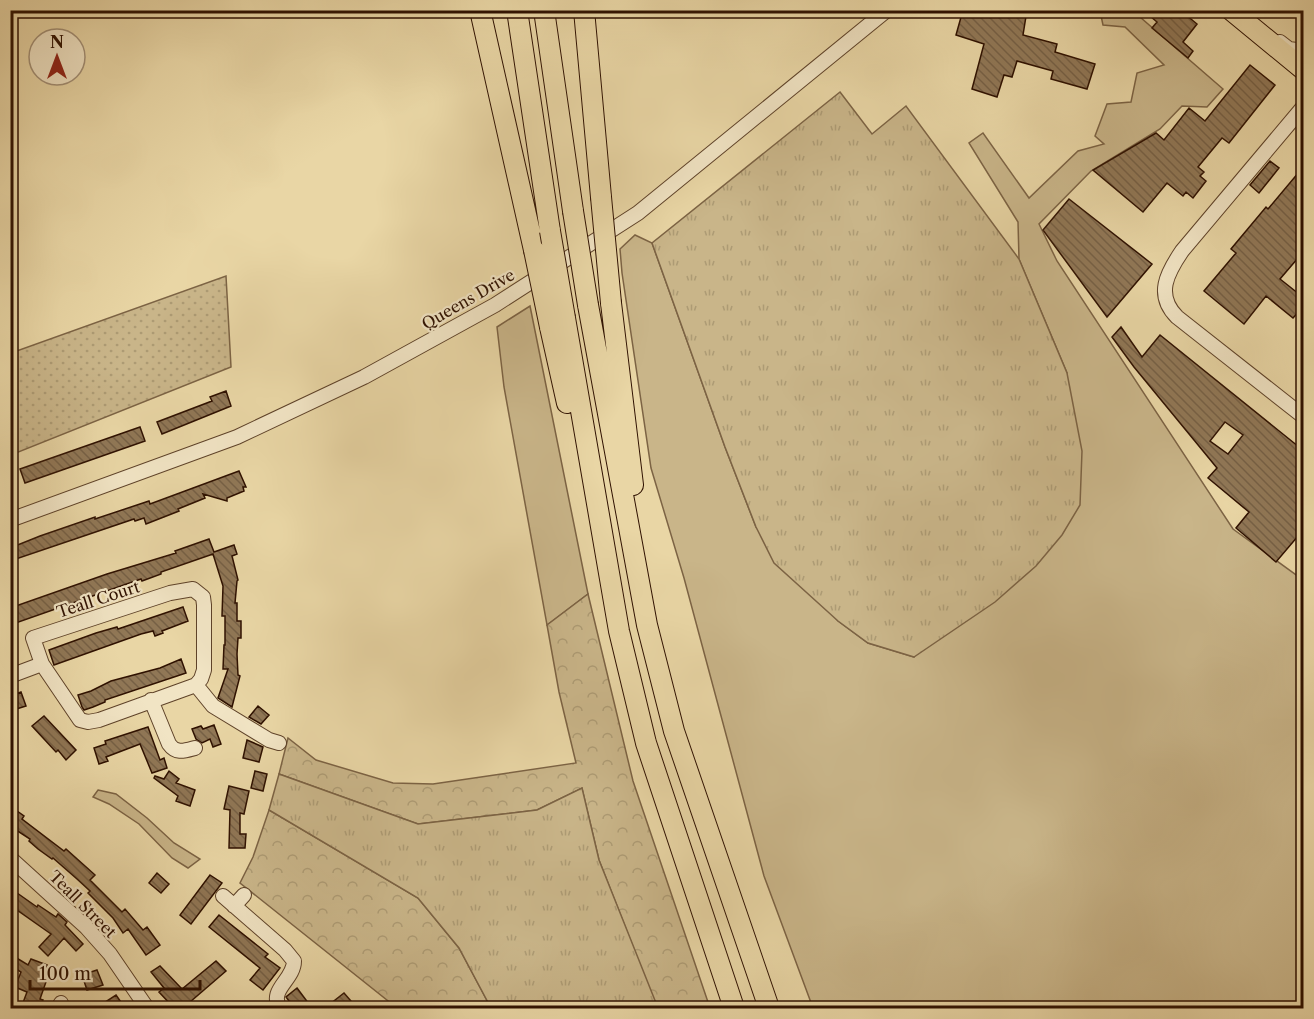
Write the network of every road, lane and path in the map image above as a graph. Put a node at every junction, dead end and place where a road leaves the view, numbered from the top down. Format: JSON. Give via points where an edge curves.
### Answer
{"nodes":[{"id":1,"x":480,"y":10,"type":"edge"},
{"id":2,"x":517,"y":10,"type":"edge"},
{"id":3,"x":544,"y":10,"type":"edge"},
{"id":4,"x":584,"y":10,"type":"edge"},
{"id":5,"x":887,"y":10,"type":"edge"},
{"id":6,"x":1233,"y":12,"type":"edge"},
{"id":7,"x":1304,"y":51,"type":"edge"},
{"id":8,"x":1304,"y":70,"type":"edge"},
{"id":9,"x":1304,"y":106,"type":"edge"},
{"id":10,"x":557,"y":322,"type":"junction"},
{"id":11,"x":1304,"y":417,"type":"edge"},
{"id":12,"x":10,"y":520,"type":"edge"},
{"id":13,"x":647,"y":626,"type":"junction"},
{"id":14,"x":42,"y":664,"type":"junction"},
{"id":15,"x":10,"y":676,"type":"edge"},
{"id":16,"x":196,"y":686,"type":"junction"},
{"id":17,"x":151,"y":700,"type":"junction"},
{"id":18,"x":279,"y":742,"type":"dead end"},
{"id":19,"x":195,"y":748,"type":"dead end"},
{"id":20,"x":10,"y":858,"type":"edge"},
{"id":21,"x":244,"y":895,"type":"dead end"},
{"id":22,"x":223,"y":896,"type":"dead end"},
{"id":23,"x":234,"y":906,"type":"junction"},
{"id":24,"x":147,"y":1008,"type":"edge"},
{"id":25,"x":280,"y":1008,"type":"edge"},
{"id":26,"x":734,"y":1008,"type":"edge"},
{"id":27,"x":769,"y":1008,"type":"edge"}],
"edges":[{"from":1,"to":10,"type":"highway","bridge":true,"via":[[534,250]]},
{"from":2,"to":10,"type":"highway","bridge":true,"via":[[550,231]]},
{"from":3,"to":13,"type":"highway","bridge":true,"via":[[588,305]]},
{"from":4,"to":13,"type":"highway","bridge":true},
{"from":5,"to":12,"type":"street","name":"Queens Drive","via":[[638,213],[495,305],[364,377],[237,437]]},
{"from":6,"to":7,"type":"street","via":[[1254,20],[1288,49]]},
{"from":6,"to":8,"type":"highway"},
{"from":9,"to":11,"type":"street","via":[[1182,251],[1166,279],[1165,295],[1177,318]]},
{"from":10,"to":26,"type":"highway","via":[[619,631],[646,742]]},
{"from":13,"to":27,"type":"highway","via":[[674,731]]},
{"from":14,"to":15,"type":"street"},
{"from":14,"to":16,"type":"street","name":"Teall Court","via":[[33,638],[193,589],[203,597],[204,605],[204,670]]},
{"from":14,"to":17,"type":"street","name":"Teall Court","via":[[80,720],[99,720]]},
{"from":16,"to":17,"type":"street","name":"Teall Court"},
{"from":16,"to":18,"type":"street","via":[[213,706],[269,740]]},
{"from":17,"to":19,"type":"street","via":[[173,750]]},
{"from":20,"to":24,"type":"street","name":"Teall Street","via":[[86,927]]},
{"from":21,"to":23,"type":"street"},
{"from":22,"to":23,"type":"street"},
{"from":23,"to":25,"type":"street","via":[[294,961],[291,975],[276,996]]}]}
